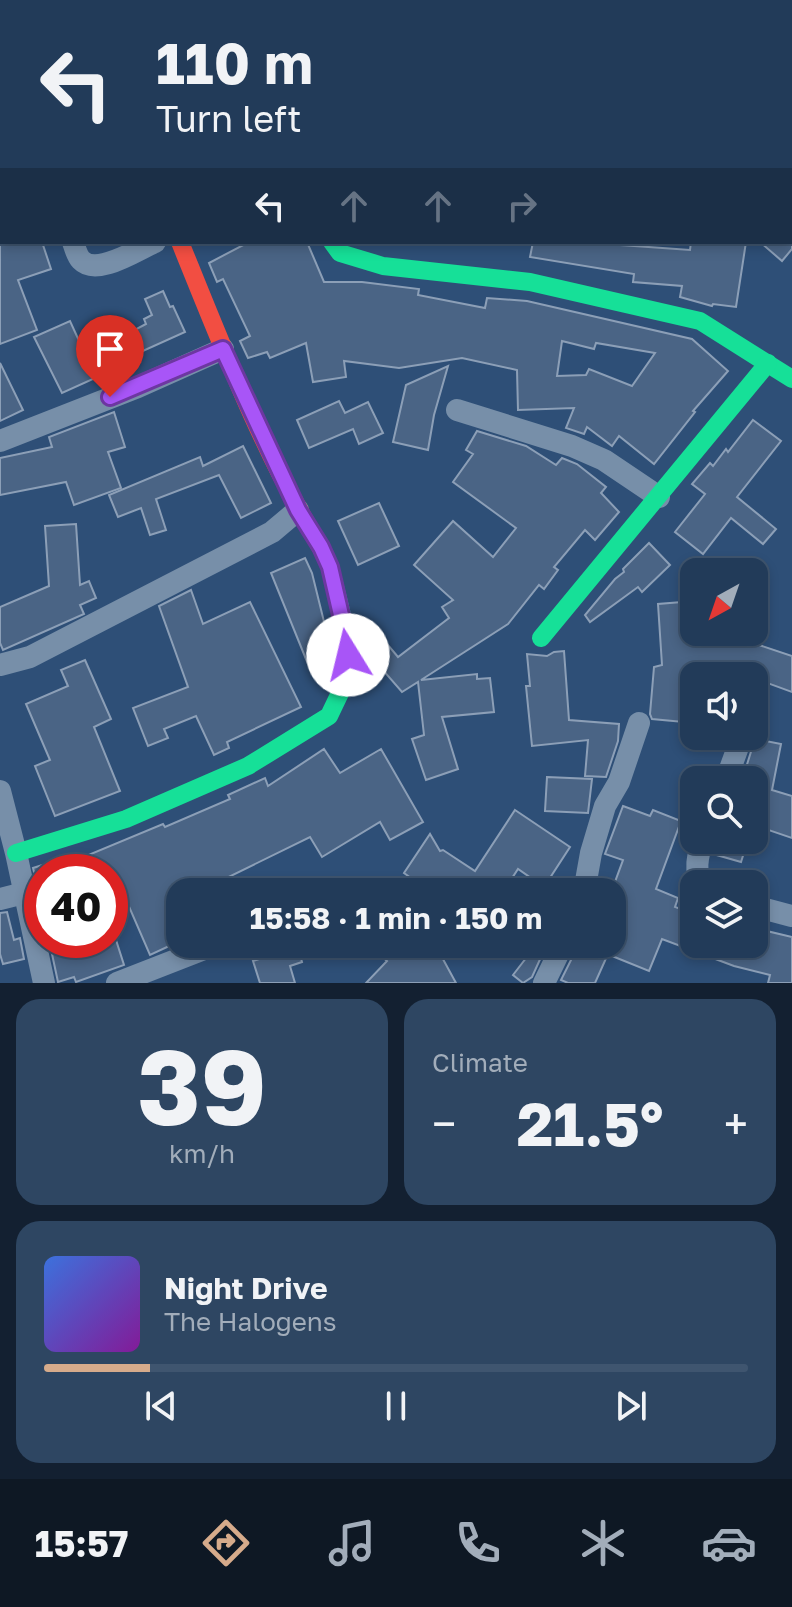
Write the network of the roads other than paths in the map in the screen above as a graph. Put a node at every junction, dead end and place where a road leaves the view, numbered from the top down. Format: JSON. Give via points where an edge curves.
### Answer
{"nodes":[{"id":1,"x":74,"y":244,"type":"edge"},
{"id":2,"x":150,"y":244,"type":"edge"},
{"id":3,"x":181,"y":244,"type":"edge"},
{"id":4,"x":333,"y":244,"type":"edge"},
{"id":5,"x":223,"y":349,"type":"junction"},
{"id":6,"x":768,"y":363,"type":"junction"},
{"id":7,"x":792,"y":379,"type":"edge"},
{"id":8,"x":457,"y":410,"type":"dead end"},
{"id":9,"x":0,"y":441,"type":"edge"},
{"id":10,"x":659,"y":497,"type":"junction"},
{"id":11,"x":298,"y":510,"type":"junction"},
{"id":12,"x":541,"y":638,"type":"dead end"},
{"id":13,"x":0,"y":665,"type":"edge"},
{"id":14,"x":639,"y":723,"type":"dead end"},
{"id":15,"x":0,"y":791,"type":"edge"},
{"id":16,"x":16,"y":853,"type":"junction"},
{"id":17,"x":587,"y":878,"type":"edge"},
{"id":18,"x":24,"y":893,"type":"joint"},
{"id":19,"x":0,"y":899,"type":"edge"},
{"id":20,"x":768,"y":910,"type":"edge"},
{"id":21,"x":792,"y":916,"type":"edge"},
{"id":22,"x":38,"y":958,"type":"edge"},
{"id":23,"x":181,"y":958,"type":"edge"},
{"id":24,"x":556,"y":958,"type":"edge"},
{"id":25,"x":44,"y":983,"type":"edge"},
{"id":26,"x":117,"y":983,"type":"edge"},
{"id":27,"x":544,"y":983,"type":"edge"}],
"edges":[{"from":1,"to":2,"type":"street","via":[[80,259],[100,266]]},
{"from":3,"to":5,"type":"street"},
{"from":4,"to":6,"type":"street","via":[[340,253],[383,266],[530,282],[700,321]]},
{"from":5,"to":9,"type":"street"},
{"from":5,"to":11,"type":"street"},
{"from":6,"to":7,"type":"street"},
{"from":6,"to":10,"type":"street"},
{"from":8,"to":10,"type":"street","via":[[572,446],[604,460]]},
{"from":10,"to":12,"type":"street"},
{"from":11,"to":13,"type":"street","via":[[272,532],[94,626],[30,657]]},
{"from":11,"to":16,"type":"street","via":[[330,567],[350,647],[329,716],[248,766],[194,790],[126,819]]},
{"from":14,"to":17,"type":"street","via":[[605,806]]},
{"from":15,"to":16,"type":"street"},
{"from":16,"to":18,"type":"street"},
{"from":18,"to":19,"type":"street"},
{"from":20,"to":21,"type":"street"},
{"from":22,"to":25,"type":"street"},
{"from":23,"to":26,"type":"street"},
{"from":24,"to":27,"type":"street"}]}
